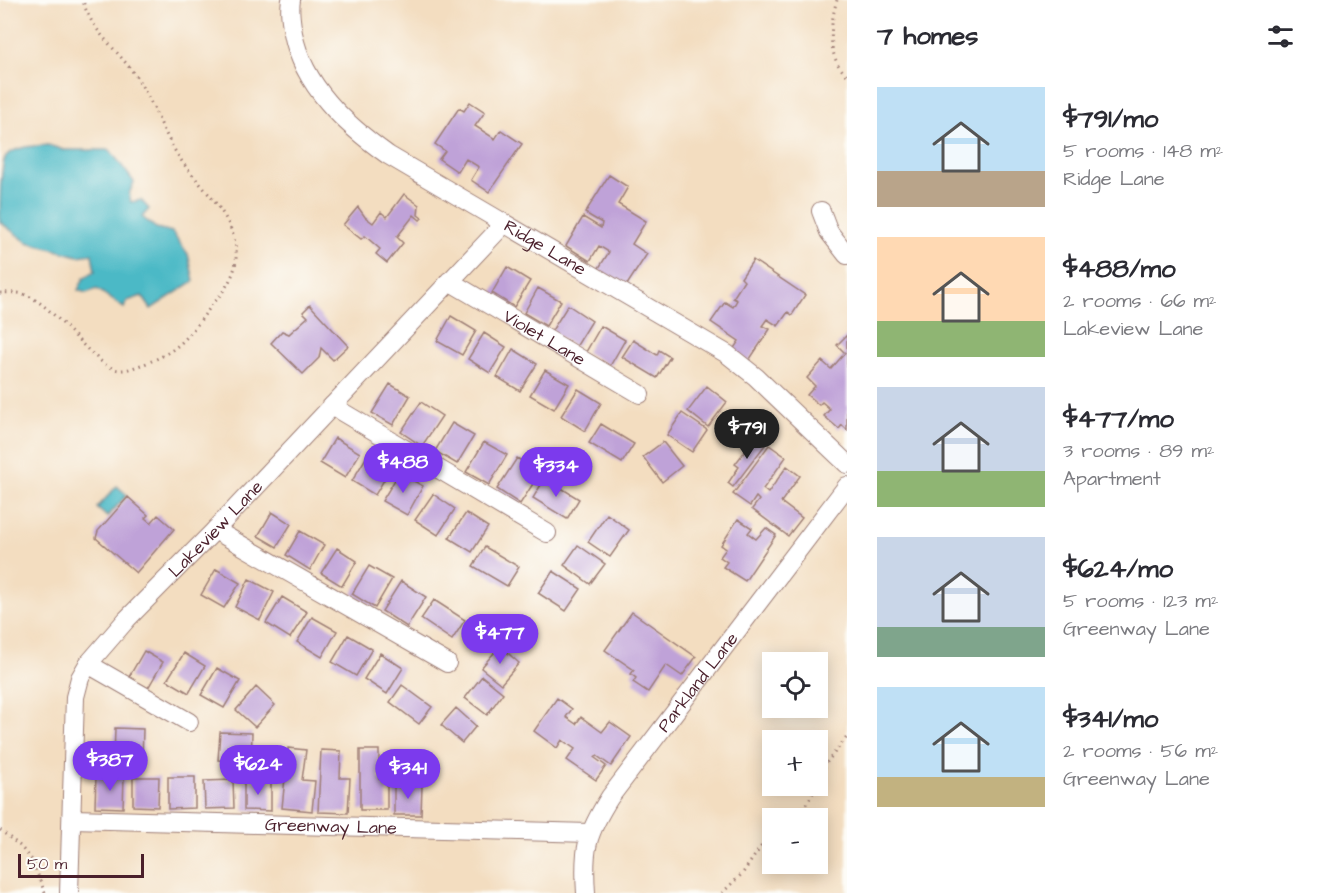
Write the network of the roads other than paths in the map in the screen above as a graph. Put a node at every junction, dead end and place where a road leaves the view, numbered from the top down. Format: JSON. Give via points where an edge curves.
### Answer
{"nodes":[{"id":1,"x":291,"y":0,"type":"edge"},
{"id":2,"x":821,"y":212,"type":"dead end"},
{"id":3,"x":504,"y":224,"type":"junction"},
{"id":4,"x":847,"y":255,"type":"edge"},
{"id":5,"x":449,"y":281,"type":"junction"},
{"id":6,"x":640,"y":394,"type":"dead end"},
{"id":7,"x":332,"y":406,"type":"junction"},
{"id":8,"x":847,"y":464,"type":"edge"},
{"id":9,"x":847,"y":486,"type":"edge"},
{"id":10,"x":215,"y":530,"type":"junction"},
{"id":11,"x":547,"y":532,"type":"dead end"},
{"id":12,"x":447,"y":663,"type":"dead end"},
{"id":13,"x":87,"y":664,"type":"junction"},
{"id":14,"x":189,"y":722,"type":"dead end"},
{"id":15,"x":72,"y":819,"type":"junction"},
{"id":16,"x":589,"y":833,"type":"junction"},
{"id":17,"x":69,"y":893,"type":"edge"},
{"id":18,"x":586,"y":893,"type":"edge"}],
"edges":[{"from":1,"to":3,"type":"street","name":"Ridge Lane","via":[[295,44],[312,84],[326,100],[388,155]]},
{"from":2,"to":4,"type":"street","via":[[829,232]]},
{"from":3,"to":5,"type":"street","name":"Lakeview Lane"},
{"from":3,"to":8,"type":"street","name":"Ridge Lane","via":[[727,354]]},
{"from":5,"to":6,"type":"street","name":"Violet Lane"},
{"from":5,"to":7,"type":"street","name":"Lakeview Lane"},
{"from":7,"to":10,"type":"street","name":"Lakeview Lane"},
{"from":7,"to":11,"type":"street"},
{"from":9,"to":16,"type":"street","name":"Parkland Lane","via":[[610,797]]},
{"from":10,"to":12,"type":"street"},
{"from":10,"to":13,"type":"street","name":"Lakeview Lane"},
{"from":13,"to":14,"type":"street"},
{"from":13,"to":15,"type":"street","name":"Lakeview Lane","via":[[75,697]]},
{"from":15,"to":16,"type":"street","name":"Greenway Lane"},
{"from":15,"to":17,"type":"street","name":"Lakeview Lane"},
{"from":16,"to":18,"type":"street","name":"Parkland Lane","via":[[585,852]]}]}
